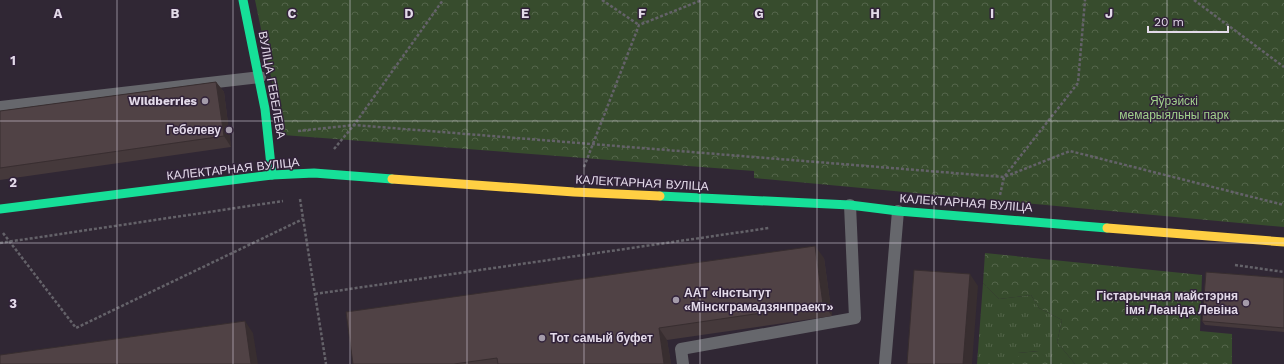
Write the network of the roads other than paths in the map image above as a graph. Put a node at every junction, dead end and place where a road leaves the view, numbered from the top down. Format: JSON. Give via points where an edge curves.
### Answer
{"nodes":[{"id":1,"x":244,"y":0,"type":"edge"},
{"id":2,"x":260,"y":77,"type":"junction"},
{"id":3,"x":0,"y":108,"type":"edge"},
{"id":4,"x":272,"y":175,"type":"junction"},
{"id":5,"x":850,"y":205,"type":"junction"},
{"id":6,"x":0,"y":209,"type":"edge"},
{"id":7,"x":898,"y":211,"type":"junction"},
{"id":8,"x":1284,"y":242,"type":"edge"},
{"id":9,"x":683,"y":364,"type":"edge"},
{"id":10,"x":885,"y":364,"type":"edge"}],
"edges":[{"from":1,"to":2,"type":"street","name":"ВУЛІЦА ГЕБЕЛЕВА"},
{"from":2,"to":3,"type":"lane"},
{"from":2,"to":4,"type":"street","name":"ВУЛІЦА ГЕБЕЛЕВА","via":[[270,138]]},
{"from":4,"to":5,"type":"street","name":"КАЛЕКТАРНАЯ ВУЛІЦА","via":[[314,173],[574,192]]},
{"from":4,"to":6,"type":"street","name":"КАЛЕКТАРНАЯ ВУЛІЦА"},
{"from":5,"to":7,"type":"street","name":"КАЛЕКТАРНАЯ ВУЛІЦА"},
{"from":5,"to":9,"type":"lane","via":[[856,318],[682,349]]},
{"from":7,"to":8,"type":"street","name":"КАЛЕКТАРНАЯ ВУЛІЦА"},
{"from":7,"to":10,"type":"lane"}]}
